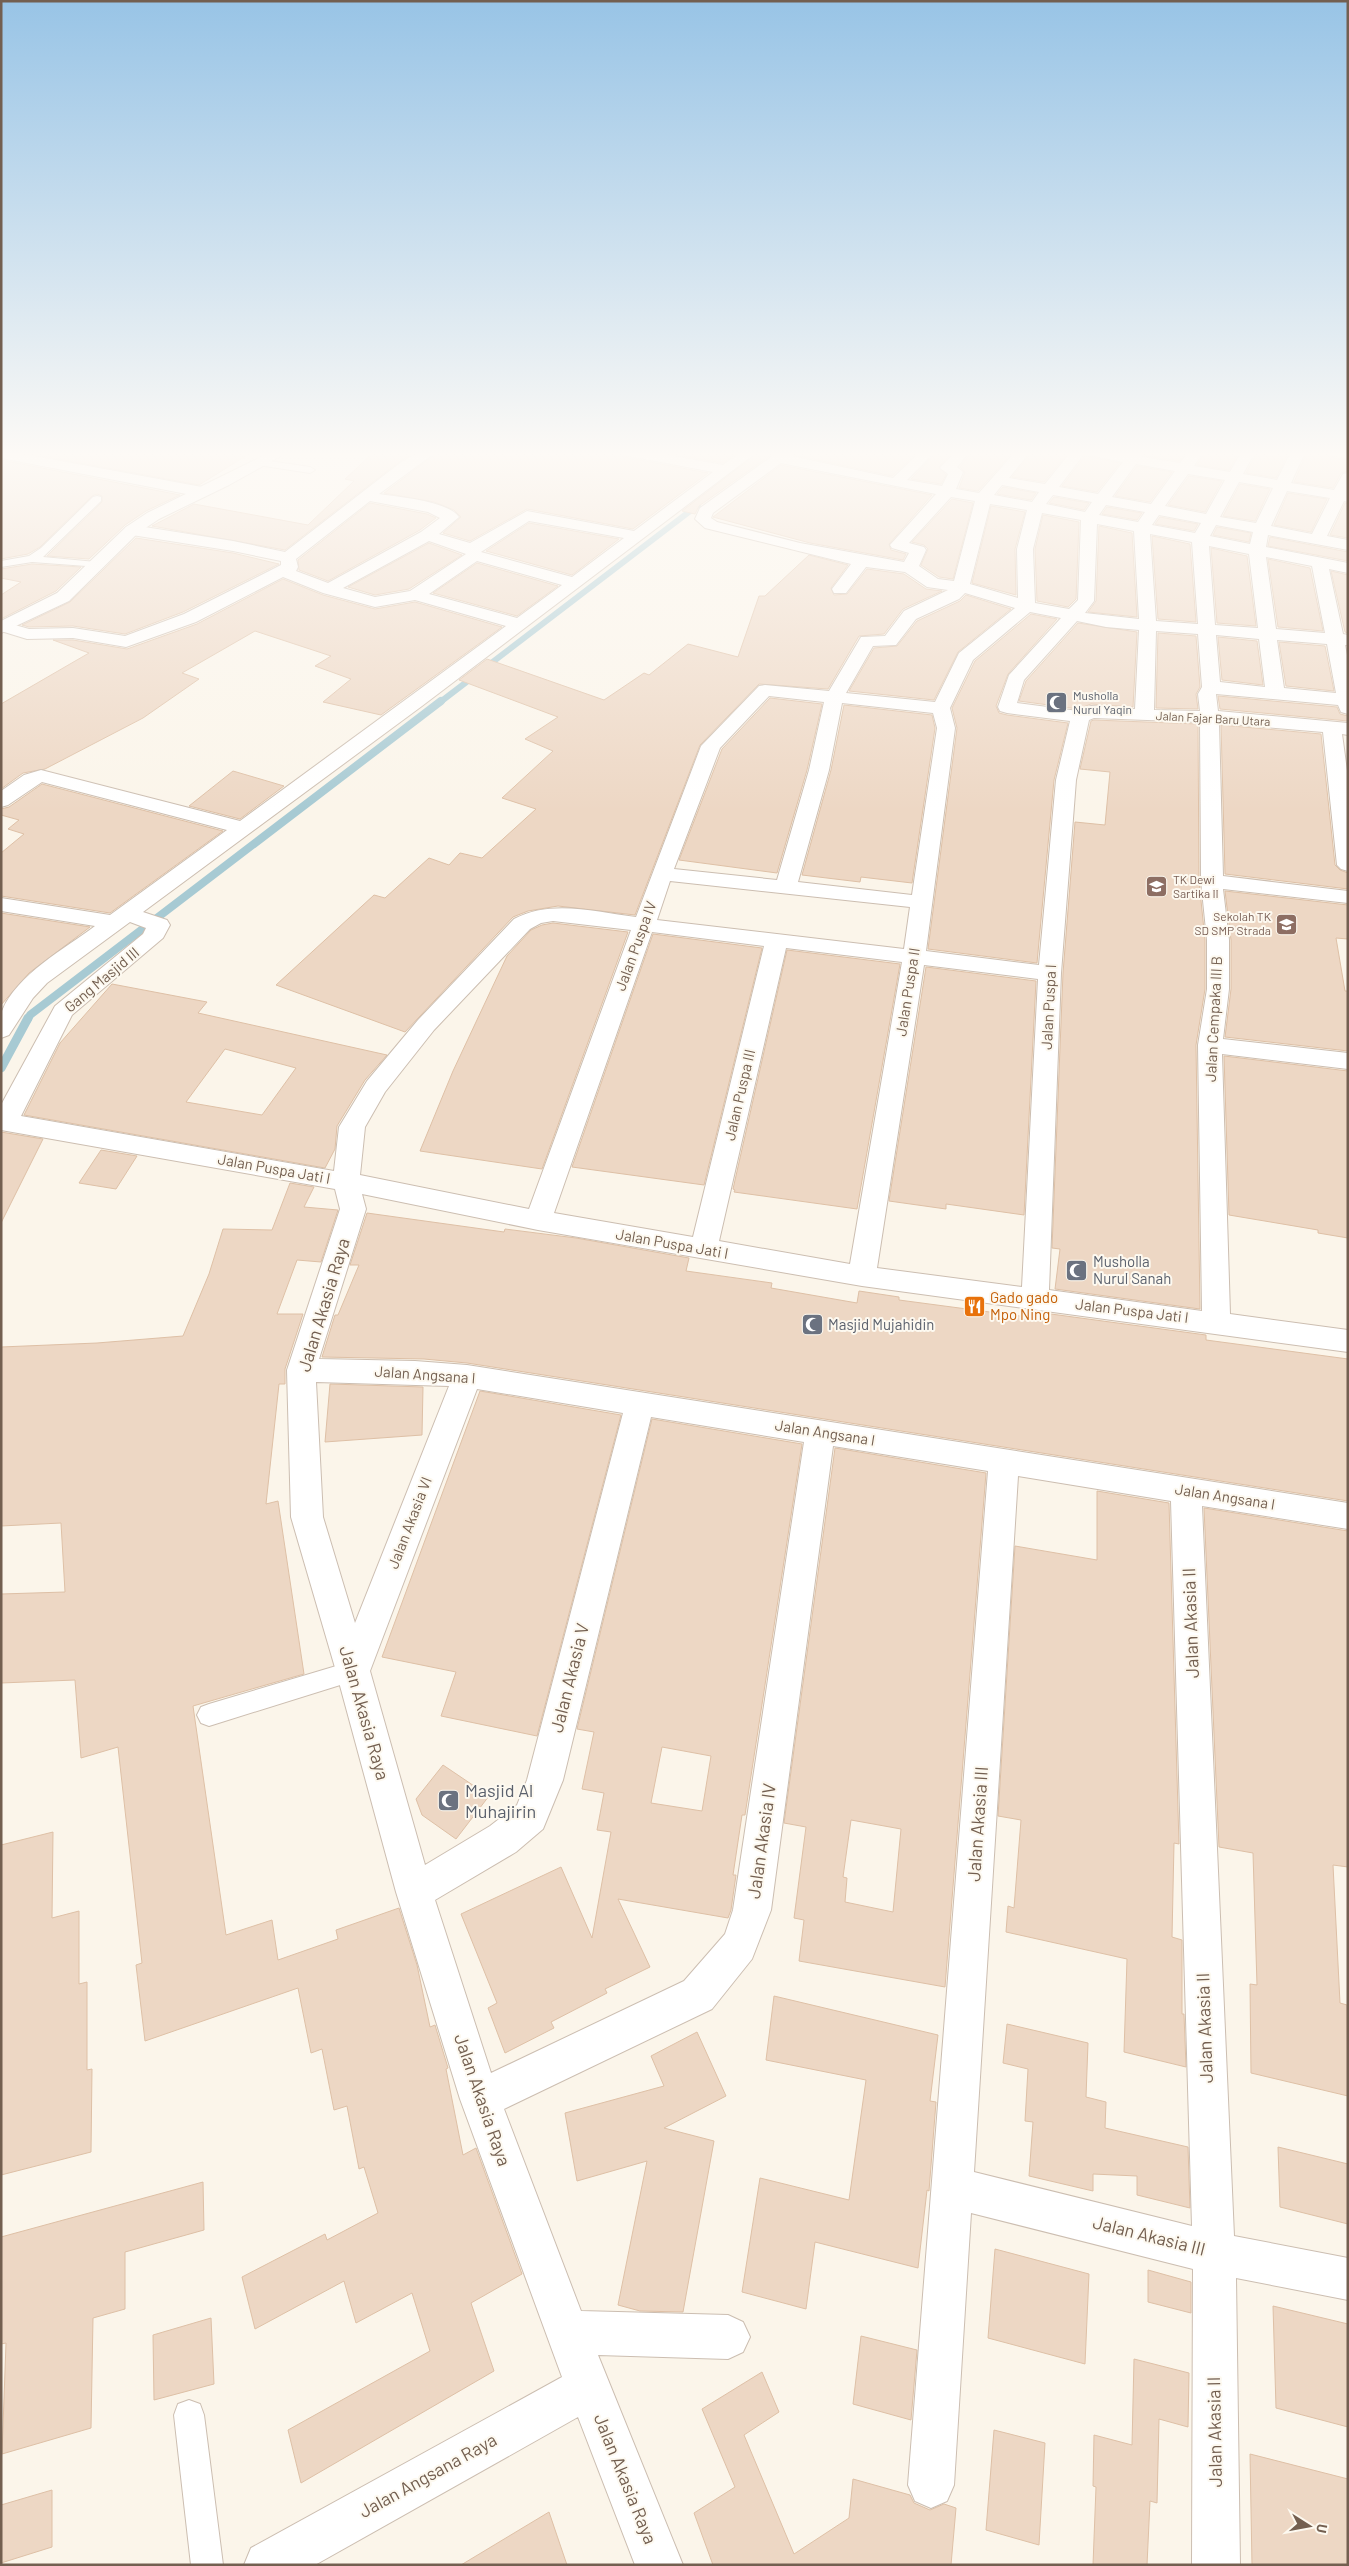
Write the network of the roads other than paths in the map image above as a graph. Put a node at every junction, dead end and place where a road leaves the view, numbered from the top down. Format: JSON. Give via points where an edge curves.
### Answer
{"nodes":[{"id":1,"x":89,"y":572,"type":"edge"},
{"id":2,"x":271,"y":572,"type":"edge"},
{"id":3,"x":299,"y":572,"type":"edge"},
{"id":4,"x":361,"y":572,"type":"edge"},
{"id":5,"x":447,"y":572,"type":"edge"},
{"id":6,"x":538,"y":572,"type":"edge"},
{"id":7,"x":589,"y":572,"type":"edge"},
{"id":8,"x":854,"y":572,"type":"edge"},
{"id":9,"x":916,"y":572,"type":"edge"},
{"id":10,"x":965,"y":572,"type":"edge"},
{"id":11,"x":1026,"y":572,"type":"edge"},
{"id":12,"x":1087,"y":572,"type":"edge"},
{"id":13,"x":1145,"y":572,"type":"edge"},
{"id":14,"x":1203,"y":572,"type":"edge"},
{"id":15,"x":1259,"y":572,"type":"edge"},
{"id":16,"x":1322,"y":572,"type":"edge"},
{"id":17,"x":574,"y":583,"type":"junction"},
{"id":18,"x":961,"y":587,"type":"junction"},
{"id":19,"x":330,"y":589,"type":"junction"},
{"id":20,"x":840,"y":589,"type":"dead end"},
{"id":21,"x":415,"y":595,"type":"junction"},
{"id":22,"x":1027,"y":606,"type":"junction"},
{"id":23,"x":1075,"y":614,"type":"junction"},
{"id":24,"x":519,"y":624,"type":"junction"},
{"id":25,"x":1148,"y":624,"type":"junction"},
{"id":26,"x":3,"y":627,"type":"edge"},
{"id":27,"x":1208,"y":629,"type":"junction"},
{"id":28,"x":1267,"y":633,"type":"junction"},
{"id":29,"x":1341,"y":639,"type":"edge"},
{"id":30,"x":1211,"y":688,"type":"junction"},
{"id":31,"x":1275,"y":693,"type":"junction"},
{"id":32,"x":834,"y":698,"type":"junction"},
{"id":33,"x":1347,"y":703,"type":"edge"},
{"id":34,"x":941,"y":708,"type":"junction"},
{"id":35,"x":1209,"y":713,"type":"junction"},
{"id":36,"x":1144,"y":715,"type":"junction"},
{"id":37,"x":1080,"y":717,"type":"junction"},
{"id":38,"x":1340,"y":728,"type":"edge"},
{"id":39,"x":1,"y":801,"type":"edge"},
{"id":40,"x":244,"y":828,"type":"junction"},
{"id":41,"x":1348,"y":865,"type":"edge"},
{"id":42,"x":662,"y":874,"type":"junction"},
{"id":43,"x":1212,"y":881,"type":"junction"},
{"id":44,"x":786,"y":887,"type":"junction"},
{"id":45,"x":1348,"y":897,"type":"edge"},
{"id":46,"x":921,"y":902,"type":"junction"},
{"id":47,"x":3,"y":906,"type":"edge"},
{"id":48,"x":134,"y":919,"type":"junction"},
{"id":49,"x":644,"y":924,"type":"junction"},
{"id":50,"x":777,"y":940,"type":"junction"},
{"id":51,"x":914,"y":957,"type":"junction"},
{"id":52,"x":1050,"y":973,"type":"junction"},
{"id":53,"x":1,"y":1030,"type":"edge"},
{"id":54,"x":1210,"y":1044,"type":"junction"},
{"id":55,"x":1348,"y":1061,"type":"edge"},
{"id":56,"x":4,"y":1121,"type":"edge"},
{"id":57,"x":346,"y":1182,"type":"junction"},
{"id":58,"x":538,"y":1220,"type":"junction"},
{"id":59,"x":704,"y":1250,"type":"junction"},
{"id":60,"x":862,"y":1276,"type":"junction"},
{"id":61,"x":1035,"y":1300,"type":"junction"},
{"id":62,"x":1216,"y":1321,"type":"junction"},
{"id":63,"x":1348,"y":1340,"type":"edge"},
{"id":64,"x":301,"y":1370,"type":"junction"},
{"id":65,"x":467,"y":1376,"type":"junction"},
{"id":66,"x":640,"y":1404,"type":"junction"},
{"id":67,"x":820,"y":1432,"type":"junction"},
{"id":68,"x":1004,"y":1462,"type":"junction"},
{"id":69,"x":1186,"y":1490,"type":"junction"},
{"id":70,"x":1348,"y":1516,"type":"edge"},
{"id":71,"x":352,"y":1671,"type":"junction"},
{"id":72,"x":210,"y":1715,"type":"dead end"},
{"id":73,"x":414,"y":1892,"type":"junction"},
{"id":74,"x":480,"y":2099,"type":"junction"},
{"id":75,"x":952,"y":2187,"type":"junction"},
{"id":76,"x":1214,"y":2252,"type":"junction"},
{"id":77,"x":1348,"y":2279,"type":"edge"},
{"id":78,"x":567,"y":2332,"type":"junction"},
{"id":79,"x":728,"y":2337,"type":"dead end"},
{"id":80,"x":588,"y":2387,"type":"junction"},
{"id":81,"x":189,"y":2415,"type":"dead end"},
{"id":82,"x":931,"y":2485,"type":"dead end"},
{"id":83,"x":207,"y":2565,"type":"edge"},
{"id":84,"x":268,"y":2565,"type":"edge"},
{"id":85,"x":659,"y":2565,"type":"edge"},
{"id":86,"x":1216,"y":2565,"type":"edge"}],
"edges":[{"from":1,"to":26,"type":"street","via":[[63,597]]},
{"from":2,"to":26,"type":"street","via":[[190,618],[126,642],[73,633],[27,634]]},
{"from":3,"to":19,"type":"street"},
{"from":4,"to":19,"type":"street"},
{"from":5,"to":21,"type":"street"},
{"from":6,"to":17,"type":"street"},
{"from":7,"to":17,"type":"street"},
{"from":8,"to":20,"type":"street"},
{"from":9,"to":18,"type":"street","via":[[933,583]]},
{"from":10,"to":18,"type":"street"},
{"from":11,"to":22,"type":"street"},
{"from":12,"to":23,"type":"street","via":[[1086,601]]},
{"from":13,"to":25,"type":"street"},
{"from":14,"to":27,"type":"street","name":"Jalan Cempaka III B"},
{"from":15,"to":28,"type":"street"},
{"from":16,"to":29,"type":"street"},
{"from":17,"to":24,"type":"street"},
{"from":18,"to":22,"type":"street"},
{"from":18,"to":32,"type":"street","via":[[954,595],[910,615],[890,640],[867,641]]},
{"from":19,"to":21,"type":"street","via":[[375,602]]},
{"from":21,"to":24,"type":"street"},
{"from":22,"to":23,"type":"street"},
{"from":22,"to":34,"type":"street","via":[[966,657]]},
{"from":23,"to":25,"type":"street","via":[[1106,622]]},
{"from":23,"to":37,"type":"street","name":"Jalan Fajar Baru Utara","via":[[1015,679],[1007,706]]},
{"from":24,"to":40,"type":"street"},
{"from":25,"to":27,"type":"street"},
{"from":25,"to":36,"type":"street"},
{"from":27,"to":28,"type":"street"},
{"from":27,"to":30,"type":"street","name":"Jalan Cempaka III B"},
{"from":28,"to":29,"type":"street"},
{"from":28,"to":31,"type":"street"},
{"from":29,"to":33,"type":"street"},
{"from":30,"to":31,"type":"street"},
{"from":30,"to":35,"type":"street","name":"Jalan Cempaka III B","via":[[1207,694]]},
{"from":31,"to":33,"type":"street"},
{"from":32,"to":34,"type":"street"},
{"from":32,"to":42,"type":"street","name":"Jalan Puspa IV","via":[[765,690],[711,746]]},
{"from":32,"to":44,"type":"street","via":[[819,770]]},
{"from":34,"to":46,"type":"street","name":"Jalan Puspa II","via":[[946,728]]},
{"from":35,"to":36,"type":"street","name":"Jalan Fajar Baru Utara"},
{"from":35,"to":38,"type":"street","name":"Jalan Fajar Baru Utara"},
{"from":35,"to":43,"type":"street","name":"Jalan Cempaka III B"},
{"from":36,"to":37,"type":"street","name":"Jalan Fajar Baru Utara","via":[[1091,712]]},
{"from":37,"to":52,"type":"street","name":"Jalan Puspa I","via":[[1066,780]]},
{"from":38,"to":41,"type":"street"},
{"from":39,"to":40,"type":"street","via":[[31,779],[41,776]]},
{"from":40,"to":48,"type":"street"},
{"from":42,"to":44,"type":"street"},
{"from":42,"to":49,"type":"street","name":"Jalan Puspa IV"},
{"from":43,"to":45,"type":"street"},
{"from":43,"to":54,"type":"street","name":"Jalan Cempaka III B","via":[[1218,940],[1218,989]]},
{"from":44,"to":46,"type":"street"},
{"from":46,"to":51,"type":"street","name":"Jalan Puspa II"},
{"from":47,"to":48,"type":"street"},
{"from":48,"to":53,"type":"street","via":[[39,978]]},
{"from":48,"to":56,"type":"street","name":"Gang Masjid III","via":[[159,924],[152,938],[63,1011]]},
{"from":49,"to":50,"type":"street"},
{"from":49,"to":57,"type":"street","name":"Jalan Akasia Raya","via":[[553,914],[535,917],[522,924],[426,1025],[376,1087],[352,1128]]},
{"from":49,"to":58,"type":"street","name":"Jalan Puspa IV"},
{"from":50,"to":51,"type":"street"},
{"from":50,"to":59,"type":"street","name":"Jalan Puspa III"},
{"from":51,"to":52,"type":"street"},
{"from":51,"to":60,"type":"street","name":"Jalan Puspa II"},
{"from":52,"to":61,"type":"street","name":"Jalan Puspa I"},
{"from":54,"to":55,"type":"street"},
{"from":54,"to":62,"type":"street","name":"Jalan Cempaka III B"},
{"from":56,"to":57,"type":"street","name":"Jalan Puspa Jati I"},
{"from":57,"to":58,"type":"street","name":"Jalan Puspa Jati I"},
{"from":57,"to":64,"type":"street","name":"Jalan Akasia Raya","via":[[353,1209]]},
{"from":58,"to":59,"type":"street","name":"Jalan Puspa Jati I"},
{"from":59,"to":60,"type":"street","name":"Jalan Puspa Jati I"},
{"from":60,"to":61,"type":"street","name":"Jalan Puspa Jati I"},
{"from":61,"to":62,"type":"street","name":"Jalan Puspa Jati I"},
{"from":62,"to":63,"type":"street","name":"Jalan Puspa Jati I"},
{"from":64,"to":65,"type":"street","name":"Jalan Angsana I"},
{"from":64,"to":71,"type":"street","name":"Jalan Akasia Raya","via":[[307,1517]]},
{"from":65,"to":66,"type":"street","name":"Jalan Angsana I"},
{"from":65,"to":71,"type":"street","name":"Jalan Akasia VI"},
{"from":66,"to":67,"type":"street","name":"Jalan Angsana I"},
{"from":66,"to":73,"type":"street","name":"Jalan Akasia V","via":[[545,1780],[530,1817],[503,1839]]},
{"from":67,"to":68,"type":"street","name":"Jalan Angsana I"},
{"from":67,"to":74,"type":"street","name":"Jalan Akasia IV","via":[[752,1910],[739,1946],[698,1994]]},
{"from":68,"to":69,"type":"street","name":"Jalan Angsana I"},
{"from":68,"to":75,"type":"street","name":"Jalan Akasia III"},
{"from":69,"to":70,"type":"street","name":"Jalan Angsana I"},
{"from":69,"to":76,"type":"street","name":"Jalan Akasia II"},
{"from":71,"to":72,"type":"lane"},
{"from":71,"to":73,"type":"street","name":"Jalan Akasia Raya"},
{"from":73,"to":74,"type":"street","name":"Jalan Akasia Raya"},
{"from":74,"to":78,"type":"street","name":"Jalan Akasia Raya"},
{"from":75,"to":76,"type":"street","name":"Jalan Akasia III"},
{"from":75,"to":82,"type":"street","name":"Jalan Akasia III"},
{"from":76,"to":77,"type":"street","name":"Jalan Akasia III"},
{"from":76,"to":86,"type":"street","name":"Jalan Akasia II"},
{"from":78,"to":79,"type":"street"},
{"from":78,"to":80,"type":"street","name":"Jalan Akasia Raya"},
{"from":80,"to":84,"type":"street","name":"Jalan Angsana Raya"},
{"from":80,"to":85,"type":"street","name":"Jalan Akasia Raya"},
{"from":81,"to":83,"type":"lane"}]}
